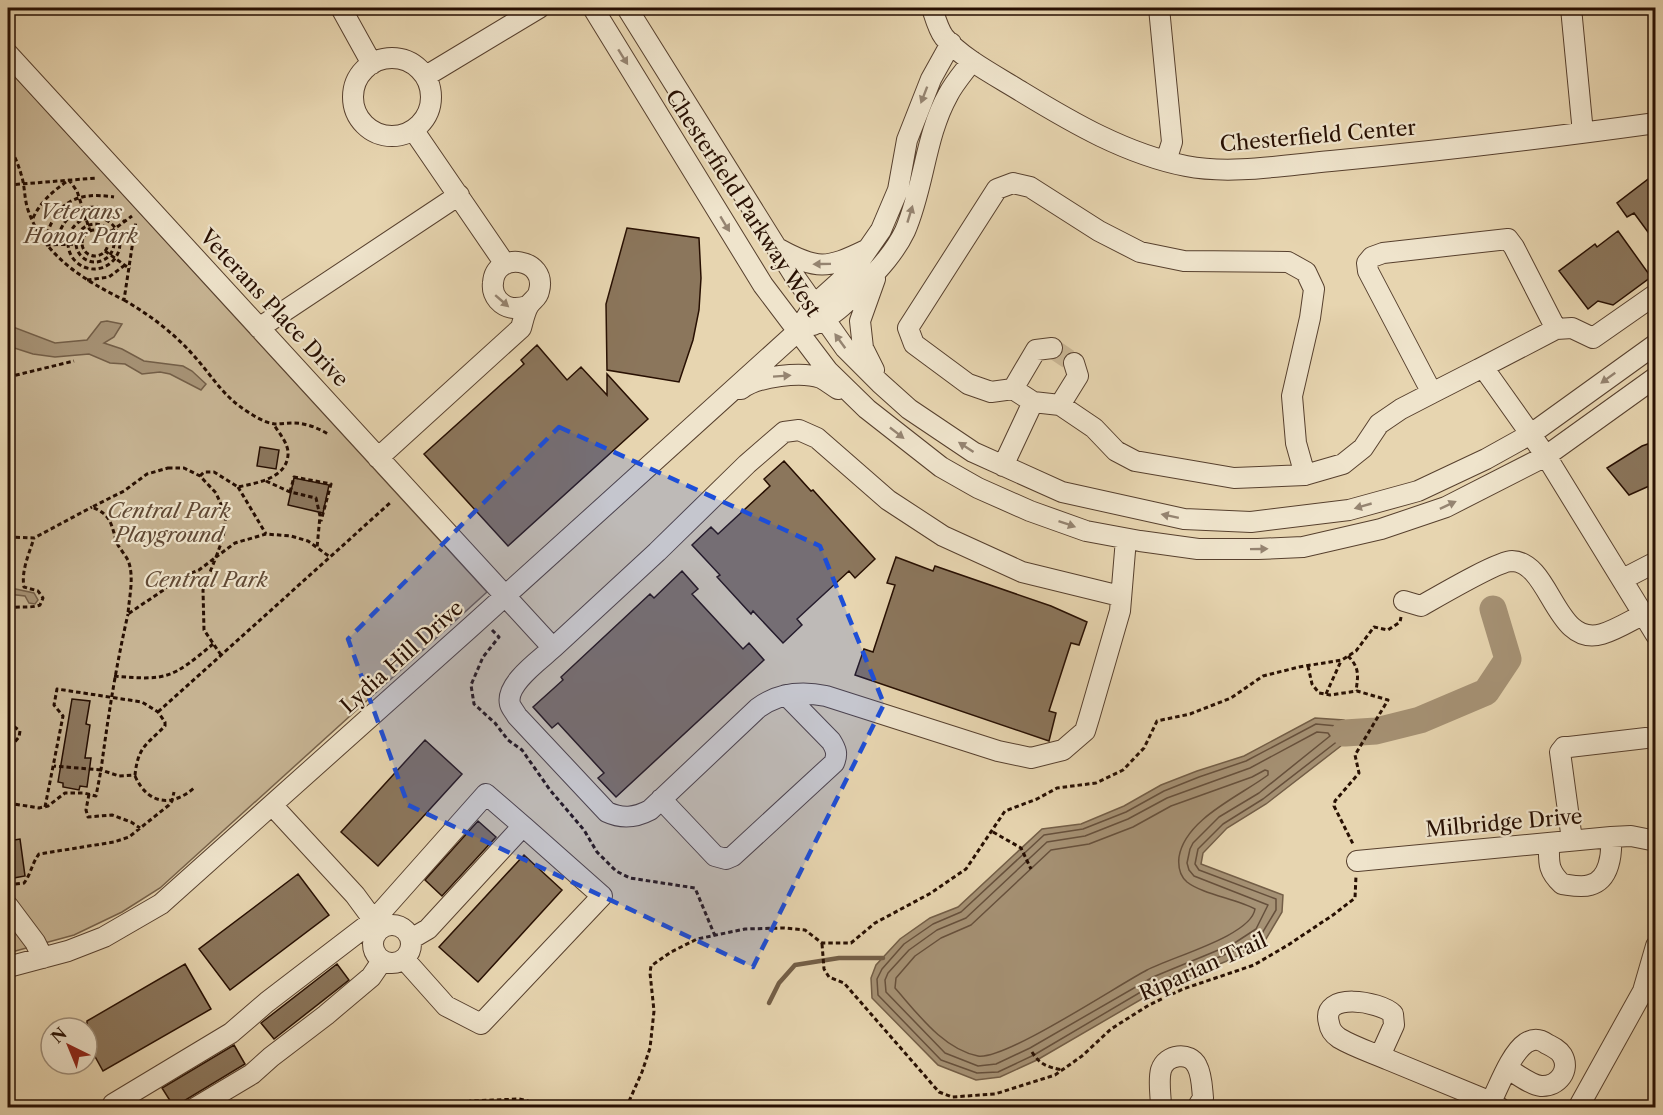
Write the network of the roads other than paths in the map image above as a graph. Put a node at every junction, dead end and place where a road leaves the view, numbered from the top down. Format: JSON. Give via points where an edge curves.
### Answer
{"nodes":[{"id":1,"x":341,"y":8,"type":"edge"},
{"id":2,"x":539,"y":8,"type":"edge"},
{"id":3,"x":593,"y":8,"type":"edge"},
{"id":4,"x":627,"y":8,"type":"edge"},
{"id":5,"x":932,"y":8,"type":"edge"},
{"id":6,"x":1159,"y":8,"type":"edge"},
{"id":7,"x":1571,"y":8,"type":"edge"},
{"id":8,"x":951,"y":43,"type":"junction"},
{"id":9,"x":8,"y":54,"type":"edge"},
{"id":10,"x":972,"y":61,"type":"junction"},
{"id":11,"x":372,"y":64,"type":"junction"},
{"id":12,"x":426,"y":76,"type":"junction"},
{"id":13,"x":1656,"y":123,"type":"edge"},
{"id":14,"x":414,"y":130,"type":"junction"},
{"id":15,"x":1583,"y":133,"type":"junction"},
{"id":16,"x":1166,"y":161,"type":"junction"},
{"id":17,"x":459,"y":195,"type":"junction"},
{"id":18,"x":776,"y":248,"type":"junction"},
{"id":19,"x":868,"y":249,"type":"junction"},
{"id":20,"x":505,"y":264,"type":"junction"},
{"id":21,"x":882,"y":266,"type":"junction"},
{"id":22,"x":1656,"y":294,"type":"edge"},
{"id":23,"x":528,"y":306,"type":"junction"},
{"id":24,"x":820,"y":312,"type":"junction"},
{"id":25,"x":259,"y":328,"type":"junction"},
{"id":26,"x":1556,"y":329,"type":"junction"},
{"id":27,"x":797,"y":332,"type":"junction"},
{"id":28,"x":1656,"y":344,"type":"edge"},
{"id":29,"x":1052,"y":348,"type":"dead end"},
{"id":30,"x":1074,"y":363,"type":"dead end"},
{"id":31,"x":1479,"y":369,"type":"junction"},
{"id":32,"x":1656,"y":377,"type":"edge"},
{"id":33,"x":880,"y":383,"type":"junction"},
{"id":34,"x":1013,"y":389,"type":"junction"},
{"id":35,"x":1432,"y":393,"type":"junction"},
{"id":36,"x":1034,"y":402,"type":"junction"},
{"id":37,"x":1060,"y":405,"type":"junction"},
{"id":38,"x":863,"y":406,"type":"junction"},
{"id":39,"x":696,"y":423,"type":"junction"},
{"id":40,"x":1531,"y":434,"type":"junction"},
{"id":41,"x":1546,"y":456,"type":"junction"},
{"id":42,"x":378,"y":458,"type":"junction"},
{"id":43,"x":1004,"y":466,"type":"junction"},
{"id":44,"x":1305,"y":475,"type":"junction"},
{"id":45,"x":1126,"y":538,"type":"junction"},
{"id":46,"x":1656,"y":561,"type":"edge"},
{"id":47,"x":1623,"y":579,"type":"junction"},
{"id":48,"x":505,"y":596,"type":"junction"},
{"id":49,"x":1120,"y":596,"type":"junction"},
{"id":50,"x":1404,"y":601,"type":"road end"},
{"id":51,"x":1644,"y":614,"type":"junction"},
{"id":52,"x":1656,"y":635,"type":"edge"},
{"id":53,"x":553,"y":648,"type":"junction"},
{"id":54,"x":786,"y":695,"type":"junction"},
{"id":55,"x":1646,"y":738,"type":"dead end"},
{"id":56,"x":661,"y":799,"type":"junction"},
{"id":57,"x":272,"y":805,"type":"junction"},
{"id":58,"x":523,"y":826,"type":"junction"},
{"id":59,"x":1611,"y":837,"type":"junction"},
{"id":60,"x":1572,"y":840,"type":"junction"},
{"id":61,"x":1656,"y":841,"type":"edge"},
{"id":62,"x":1549,"y":843,"type":"junction"},
{"id":63,"x":1357,"y":861,"type":"road end"},
{"id":64,"x":8,"y":906,"type":"edge"},
{"id":65,"x":377,"y":924,"type":"junction"},
{"id":66,"x":411,"y":939,"type":"junction"},
{"id":67,"x":1656,"y":946,"type":"edge"},
{"id":68,"x":43,"y":958,"type":"junction"},
{"id":69,"x":405,"y":960,"type":"junction"},
{"id":70,"x":382,"y":961,"type":"junction"},
{"id":71,"x":8,"y":967,"type":"edge"},
{"id":72,"x":1649,"y":995,"type":"edge"},
{"id":73,"x":1380,"y":1056,"type":"dead end"},
{"id":74,"x":1508,"y":1069,"type":"dead end"},
{"id":75,"x":1496,"y":1105,"type":"edge"},
{"id":76,"x":111,"y":1107,"type":"edge"},
{"id":77,"x":195,"y":1107,"type":"edge"},
{"id":78,"x":1161,"y":1107,"type":"edge"},
{"id":79,"x":1197,"y":1107,"type":"edge"},
{"id":80,"x":1578,"y":1107,"type":"edge"}],
"edges":[{"from":1,"to":11,"type":"street"},
{"from":2,"to":12,"type":"street"},
{"from":3,"to":27,"type":"street","name":"Chesterfield Parkway West","one_way":true,"via":[[763,285]]},
{"from":4,"to":18,"type":"street","name":"Chesterfield Parkway West"},
{"from":5,"to":8,"type":"street","name":"Chesterfield Center","via":[[944,37]]},
{"from":6,"to":16,"type":"street","via":[[1172,142]]},
{"from":7,"to":15,"type":"street"},
{"from":8,"to":10,"type":"street","name":"Chesterfield Center"},
{"from":8,"to":19,"type":"street","one_way":true,"via":[[930,79],[907,140],[898,190]]},
{"from":9,"to":25,"type":"street","name":"Veterans Place Drive"},
{"from":10,"to":16,"type":"street","name":"Chesterfield Center","via":[[1107,140]]},
{"from":21,"to":10,"type":"street","one_way":true,"via":[[905,229],[948,95]]},
{"from":11,"to":12,"type":"street","via":[[392,58],[405,60]]},
{"from":11,"to":14,"type":"street","via":[[354,89],[357,115],[376,133],[395,136]]},
{"from":12,"to":14,"type":"street","via":[[432,100],[423,122]]},
{"from":13,"to":15,"type":"street","name":"Chesterfield Center"},
{"from":14,"to":17,"type":"street"},
{"from":15,"to":16,"type":"street","name":"Chesterfield Center","via":[[1228,170]]},
{"from":17,"to":20,"type":"street"},
{"from":17,"to":25,"type":"street"},
{"from":19,"to":18,"type":"street","one_way":true,"via":[[842,262],[821,265],[803,262]]},
{"from":18,"to":24,"type":"street","name":"Chesterfield Parkway West"},
{"from":19,"to":24,"type":"street"},
{"from":20,"to":23,"type":"street","via":[[523,262],[537,273],[539,291]]},
{"from":20,"to":23,"type":"street","one_way":true,"via":[[493,278],[495,296],[510,308]]},
{"from":21,"to":24,"type":"street","via":[[850,300]]},
{"from":21,"to":33,"type":"street","via":[[860,321],[863,348]]},
{"from":22,"to":26,"type":"street","via":[[1593,338],[1572,328]]},
{"from":23,"to":42,"type":"street","via":[[521,327]]},
{"from":24,"to":27,"type":"street"},
{"from":33,"to":24,"type":"street","name":"Chesterfield Parkway West","one_way":true,"via":[[845,348]]},
{"from":25,"to":42,"type":"street","name":"Veterans Place Drive"},
{"from":26,"to":31,"type":"street"},
{"from":26,"to":35,"type":"street","via":[[1508,239],[1372,257],[1367,263],[1368,271]]},
{"from":27,"to":38,"type":"street","name":"Chesterfield Parkway West"},
{"from":27,"to":39,"type":"street","name":"Lydia Hill Drive"},
{"from":28,"to":40,"type":"street","name":"Chesterfield Parkway West","one_way":true},
{"from":29,"to":34,"type":"street","via":[[1036,350]]},
{"from":30,"to":37,"type":"street","via":[[1078,376]]},
{"from":31,"to":35,"type":"street"},
{"from":31,"to":40,"type":"street","via":[[1485,370]]},
{"from":32,"to":41,"type":"street","name":"Chesterfield Parkway West"},
{"from":43,"to":33,"type":"street","name":"Chesterfield Parkway West","one_way":true,"via":[[972,452],[909,409]]},
{"from":34,"to":36,"type":"street"},
{"from":34,"to":44,"type":"street","via":[[991,392],[968,384],[914,344],[908,327],[997,189],[1013,183],[1030,187],[1140,252],[1184,261],[1288,262],[1306,272],[1314,289],[1292,396],[1296,443]]},
{"from":35,"to":44,"type":"street","via":[[1379,423],[1363,448],[1343,464]]},
{"from":36,"to":37,"type":"street"},
{"from":36,"to":43,"type":"street"},
{"from":37,"to":44,"type":"street","via":[[1094,428],[1116,451],[1135,461],[1234,478]]},
{"from":39,"to":38,"type":"street","one_way":true,"via":[[749,383],[780,375],[821,378]]},
{"from":38,"to":45,"type":"street","name":"Chesterfield Parkway West","one_way":true,"via":[[941,467],[978,488],[1086,531]]},
{"from":39,"to":48,"type":"street","name":"Lydia Hill Drive"},
{"from":40,"to":41,"type":"street"},
{"from":40,"to":43,"type":"street","name":"Chesterfield Parkway West","one_way":true,"via":[[1418,491],[1349,510],[1251,522],[1184,519],[1110,504],[1062,492]]},
{"from":45,"to":41,"type":"street","name":"Chesterfield Parkway West","one_way":true,"via":[[1198,549],[1303,547],[1414,519]]},
{"from":41,"to":47,"type":"street"},
{"from":42,"to":48,"type":"street","name":"Veterans Place Drive"},
{"from":45,"to":49,"type":"street"},
{"from":46,"to":47,"type":"street"},
{"from":47,"to":51,"type":"street"},
{"from":48,"to":53,"type":"street","name":"Veterans Place Drive"},
{"from":48,"to":57,"type":"street","name":"Lydia Hill Drive"},
{"from":49,"to":53,"type":"street","via":[[1022,572],[943,536],[888,500],[817,438],[800,430],[784,432],[747,464]]},
{"from":49,"to":54,"type":"street","via":[[1120,611],[1085,731],[1063,750],[1030,758],[826,696]]},
{"from":50,"to":51,"type":"street","via":[[1421,606],[1510,561],[1528,568],[1568,625],[1583,633],[1603,634]]},
{"from":51,"to":52,"type":"street"},
{"from":53,"to":56,"type":"street","via":[[519,679],[510,694],[510,705],[607,812],[634,817],[650,810]]},
{"from":54,"to":56,"type":"street","via":[[770,699],[758,708]]},
{"from":54,"to":56,"type":"street","via":[[831,741],[836,757],[733,856],[715,856]]},
{"from":55,"to":60,"type":"street","via":[[1564,747],[1560,752]]},
{"from":57,"to":65,"type":"street"},
{"from":57,"to":68,"type":"street","name":"Lydia Hill Drive","via":[[161,904],[104,937]]},
{"from":58,"to":65,"type":"street","via":[[486,794]]},
{"from":58,"to":66,"type":"street","via":[[428,929]]},
{"from":58,"to":69,"type":"street","via":[[602,896],[481,1024],[446,1006]]},
{"from":59,"to":60,"type":"street","name":"Milbridge Drive"},
{"from":59,"to":61,"type":"street","name":"Milbridge Drive"},
{"from":59,"to":62,"type":"street","via":[[1609,862],[1600,880],[1590,885],[1562,884],[1556,878],[1549,863]]},
{"from":60,"to":62,"type":"street","name":"Milbridge Drive"},
{"from":62,"to":63,"type":"street","name":"Milbridge Drive"},
{"from":64,"to":68,"type":"street"},
{"from":65,"to":66,"type":"street","via":[[398,926]]},
{"from":65,"to":70,"type":"street","via":[[373,946]]},
{"from":65,"to":76,"type":"street","via":[[267,1002],[231,1033]]},
{"from":66,"to":69,"type":"street","via":[[411,950]]},
{"from":67,"to":72,"type":"street"},
{"from":68,"to":71,"type":"street","name":"Lydia Hill Drive"},
{"from":69,"to":70,"type":"street","via":[[394,964]]},
{"from":70,"to":77,"type":"street","via":[[371,977],[252,1074]]},
{"from":72,"to":80,"type":"street"},
{"from":73,"to":75,"type":"street"},
{"from":74,"to":75,"type":"street"},
{"from":78,"to":79,"type":"street","via":[[1162,1066],[1179,1056],[1197,1064],[1203,1098]]}]}
